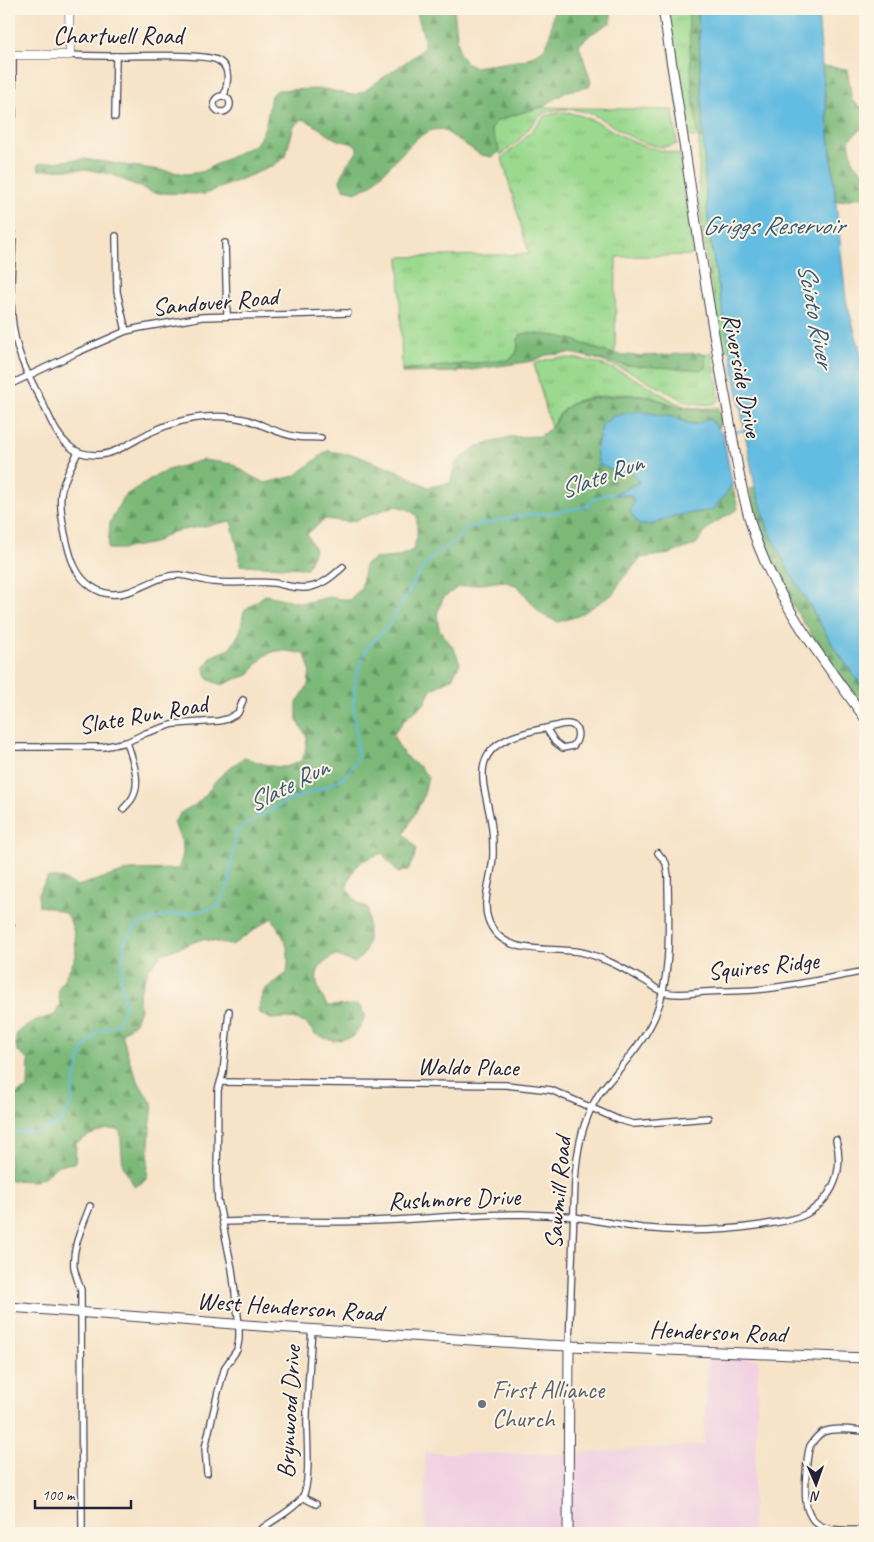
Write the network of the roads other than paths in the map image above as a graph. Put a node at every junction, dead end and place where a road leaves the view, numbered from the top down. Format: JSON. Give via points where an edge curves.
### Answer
{"nodes":[{"id":1,"x":69,"y":9,"type":"edge"},
{"id":2,"x":663,"y":9,"type":"edge"},
{"id":3,"x":11,"y":55,"type":"edge"},
{"id":4,"x":70,"y":55,"type":"junction"},
{"id":5,"x":116,"y":56,"type":"junction"},
{"id":6,"x":224,"y":96,"type":"dead end"},
{"id":7,"x":13,"y":116,"type":"dead end"},
{"id":8,"x":115,"y":117,"type":"dead end"},
{"id":9,"x":13,"y":234,"type":"dead end"},
{"id":10,"x":116,"y":236,"type":"dead end"},
{"id":11,"x":225,"y":243,"type":"dead end"},
{"id":12,"x":348,"y":314,"type":"dead end"},
{"id":13,"x":227,"y":315,"type":"junction"},
{"id":14,"x":126,"y":331,"type":"junction"},
{"id":15,"x":29,"y":376,"type":"junction"},
{"id":16,"x":9,"y":385,"type":"edge"},
{"id":17,"x":321,"y":438,"type":"dead end"},
{"id":18,"x":78,"y":452,"type":"junction"},
{"id":19,"x":343,"y":567,"type":"dead end"},
{"id":20,"x":243,"y":700,"type":"dead end"},
{"id":21,"x":865,"y":718,"type":"edge"},
{"id":22,"x":546,"y":728,"type":"junction"},
{"id":23,"x":127,"y":742,"type":"junction"},
{"id":24,"x":9,"y":746,"type":"edge"},
{"id":25,"x":123,"y":809,"type":"dead end"},
{"id":26,"x":658,"y":853,"type":"dead end"},
{"id":27,"x":865,"y":968,"type":"edge"},
{"id":28,"x":663,"y":992,"type":"junction"},
{"id":29,"x":229,"y":1010,"type":"dead end"},
{"id":30,"x":221,"y":1082,"type":"junction"},
{"id":31,"x":592,"y":1108,"type":"junction"},
{"id":32,"x":708,"y":1118,"type":"dead end"},
{"id":33,"x":836,"y":1140,"type":"dead end"},
{"id":34,"x":90,"y":1206,"type":"dead end"},
{"id":35,"x":574,"y":1217,"type":"junction"},
{"id":36,"x":223,"y":1222,"type":"junction"},
{"id":37,"x":9,"y":1307,"type":"edge"},
{"id":38,"x":80,"y":1312,"type":"junction"},
{"id":39,"x":239,"y":1324,"type":"junction"},
{"id":40,"x":312,"y":1329,"type":"junction"},
{"id":41,"x":569,"y":1346,"type":"junction"},
{"id":42,"x":865,"y":1358,"type":"edge"},
{"id":43,"x":865,"y":1431,"type":"edge"},
{"id":44,"x":207,"y":1473,"type":"dead end"},
{"id":45,"x":302,"y":1497,"type":"junction"},
{"id":46,"x":316,"y":1504,"type":"dead end"},
{"id":47,"x":865,"y":1530,"type":"edge"},
{"id":48,"x":82,"y":1533,"type":"edge"},
{"id":49,"x":256,"y":1533,"type":"edge"},
{"id":50,"x":568,"y":1533,"type":"edge"}],
"edges":[{"from":1,"to":4,"type":"street"},
{"from":2,"to":21,"type":"main road","name":"Riverside Drive","via":[[702,268],[743,488],[755,534],[780,594],[823,662]]},
{"from":3,"to":4,"type":"street","name":"Chartwell Road"},
{"from":3,"to":7,"type":"street"},
{"from":4,"to":5,"type":"street","name":"Chartwell Road"},
{"from":5,"to":6,"type":"street","name":"Chartwell Road","via":[[209,57],[220,61],[228,82]]},
{"from":5,"to":8,"type":"street"},
{"from":9,"to":15,"type":"street","via":[[12,316],[18,348]]},
{"from":10,"to":14,"type":"street","via":[[117,292]]},
{"from":11,"to":13,"type":"street"},
{"from":12,"to":13,"type":"street","name":"Sandover Road"},
{"from":13,"to":14,"type":"street","name":"Sandover Road"},
{"from":14,"to":15,"type":"street","name":"Sandover Road"},
{"from":15,"to":16,"type":"street","name":"Sandover Road"},
{"from":15,"to":18,"type":"street","via":[[61,439]]},
{"from":17,"to":18,"type":"street","via":[[297,437],[247,420],[206,417],[170,424],[105,454]]},
{"from":18,"to":19,"type":"street","via":[[61,493],[62,515],[77,571],[100,591],[126,593],[179,575],[213,582],[262,582],[310,587],[327,580]]},
{"from":20,"to":23,"type":"street","name":"Slate Run Road","via":[[238,713],[227,719],[174,724],[146,732]]},
{"from":22,"to":22,"type":"street","via":[[563,748],[573,746],[578,740],[577,731],[571,725]]},
{"from":22,"to":28,"type":"street","via":[[505,740],[491,751],[484,764],[482,783],[492,829],[493,854],[486,911],[488,920],[497,934],[514,945],[589,954],[618,966]]},
{"from":23,"to":24,"type":"street","name":"Slate Run Road","via":[[103,747]]},
{"from":23,"to":25,"type":"street","via":[[136,786],[132,799]]},
{"from":26,"to":28,"type":"street","name":"Sawmill Road","via":[[666,863],[668,876],[667,960]]},
{"from":27,"to":28,"type":"street","name":"Squires Ridge","via":[[847,975],[754,990]]},
{"from":28,"to":31,"type":"street","name":"Sawmill Road","via":[[655,1016],[637,1048],[600,1092]]},
{"from":29,"to":30,"type":"street"},
{"from":30,"to":31,"type":"street","name":"Waldo Place","via":[[506,1085],[551,1090]]},
{"from":30,"to":36,"type":"street","via":[[218,1090],[217,1181]]},
{"from":31,"to":32,"type":"street","name":"Waldo Place","via":[[634,1124]]},
{"from":31,"to":35,"type":"street","name":"Sawmill Road","via":[[578,1146]]},
{"from":33,"to":35,"type":"street","name":"Rushmore Drive","via":[[838,1172],[830,1193],[806,1214],[793,1219],[746,1227],[676,1230]]},
{"from":34,"to":38,"type":"street","via":[[77,1240],[74,1260],[81,1290]]},
{"from":35,"to":36,"type":"street","name":"Rushmore Drive","via":[[521,1214],[373,1221]]},
{"from":35,"to":41,"type":"street","name":"Sawmill Road"},
{"from":36,"to":39,"type":"street"},
{"from":37,"to":38,"type":"main road","name":"West Henderson Road"},
{"from":38,"to":39,"type":"main road","name":"West Henderson Road"},
{"from":38,"to":48,"type":"street"},
{"from":39,"to":40,"type":"main road","name":"West Henderson Road"},
{"from":39,"to":44,"type":"street","via":[[237,1350],[224,1367],[205,1448]]},
{"from":40,"to":41,"type":"main road","name":"West Henderson Road"},
{"from":40,"to":45,"type":"street","name":"Brynwood Drive","via":[[307,1477]]},
{"from":41,"to":42,"type":"main road","name":"Henderson Road"},
{"from":41,"to":50,"type":"main road","name":"Sawmill Road"},
{"from":43,"to":47,"type":"street","via":[[831,1430],[812,1442],[806,1500],[811,1517],[819,1525]]},
{"from":45,"to":46,"type":"street"},
{"from":45,"to":49,"type":"street","name":"Brynwood Drive"}]}
